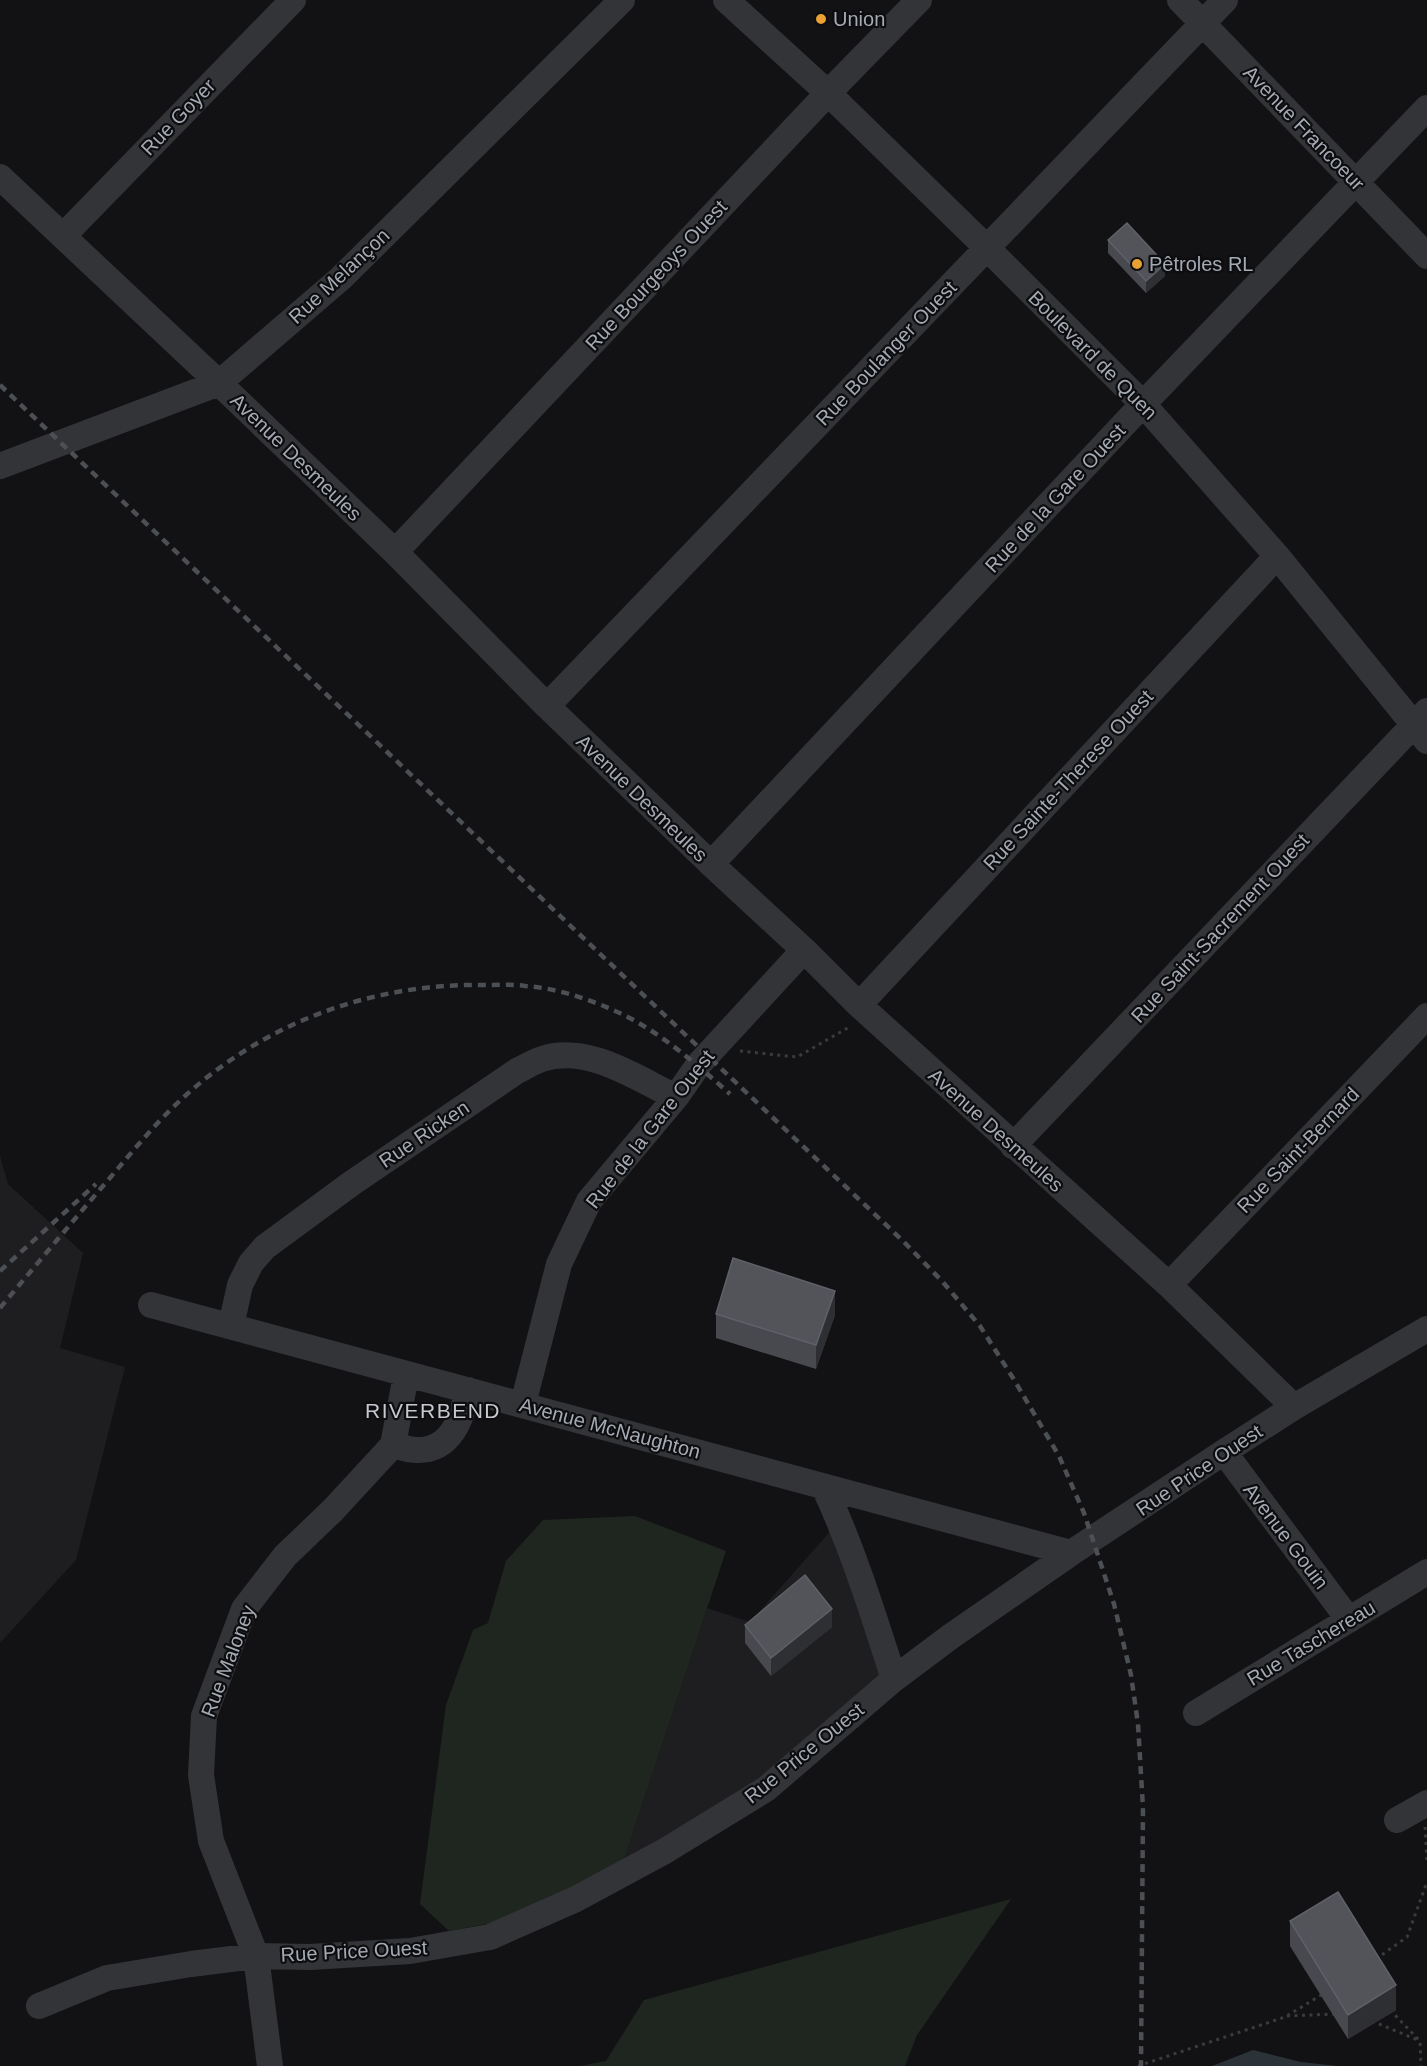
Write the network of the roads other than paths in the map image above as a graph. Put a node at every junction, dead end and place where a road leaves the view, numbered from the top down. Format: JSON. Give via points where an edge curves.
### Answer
{"nodes":[{"id":1,"x":293,"y":0,"type":"edge"},
{"id":2,"x":622,"y":0,"type":"edge"},
{"id":3,"x":726,"y":0,"type":"edge"},
{"id":4,"x":919,"y":0,"type":"edge"},
{"id":5,"x":1180,"y":0,"type":"edge"},
{"id":6,"x":1226,"y":0,"type":"edge"},
{"id":7,"x":1203,"y":24,"type":"junction"},
{"id":8,"x":828,"y":93,"type":"junction"},
{"id":9,"x":1427,"y":108,"type":"edge"},
{"id":10,"x":0,"y":177,"type":"edge"},
{"id":11,"x":1356,"y":181,"type":"junction"},
{"id":12,"x":64,"y":235,"type":"junction"},
{"id":13,"x":987,"y":248,"type":"junction"},
{"id":14,"x":1427,"y":256,"type":"edge"},
{"id":15,"x":219,"y":383,"type":"junction"},
{"id":16,"x":1143,"y":404,"type":"junction"},
{"id":17,"x":0,"y":466,"type":"edge"},
{"id":18,"x":395,"y":552,"type":"junction"},
{"id":19,"x":1277,"y":556,"type":"junction"},
{"id":20,"x":547,"y":706,"type":"junction"},
{"id":21,"x":1423,"y":725,"type":"edge"},
{"id":22,"x":711,"y":864,"type":"junction"},
{"id":23,"x":804,"y":950,"type":"junction"},
{"id":24,"x":865,"y":1010,"type":"junction"},
{"id":25,"x":1427,"y":1016,"type":"edge"},
{"id":26,"x":676,"y":1097,"type":"junction"},
{"id":27,"x":1014,"y":1146,"type":"junction"},
{"id":28,"x":1168,"y":1286,"type":"junction"},
{"id":29,"x":151,"y":1305,"type":"dead end"},
{"id":30,"x":231,"y":1326,"type":"junction"},
{"id":31,"x":1427,"y":1329,"type":"edge"},
{"id":32,"x":406,"y":1375,"type":"junction"},
{"id":33,"x":468,"y":1390,"type":"junction"},
{"id":34,"x":523,"y":1404,"type":"junction"},
{"id":35,"x":1294,"y":1407,"type":"junction"},
{"id":36,"x":393,"y":1446,"type":"junction"},
{"id":37,"x":1224,"y":1452,"type":"junction"},
{"id":38,"x":824,"y":1487,"type":"junction"},
{"id":39,"x":1071,"y":1553,"type":"junction"},
{"id":40,"x":1427,"y":1572,"type":"edge"},
{"id":41,"x":1349,"y":1620,"type":"junction"},
{"id":42,"x":894,"y":1679,"type":"junction"},
{"id":43,"x":1196,"y":1713,"type":"dead end"},
{"id":44,"x":1425,"y":1804,"type":"edge"},
{"id":45,"x":1397,"y":1820,"type":"dead end"},
{"id":46,"x":256,"y":1956,"type":"junction"},
{"id":47,"x":39,"y":2006,"type":"dead end"},
{"id":48,"x":270,"y":2066,"type":"edge"}],
"edges":[{"from":1,"to":12,"type":"street","name":"Rue Goyer"},
{"from":2,"to":15,"type":"street","name":"Rue Melançon","via":[[341,278]]},
{"from":3,"to":8,"type":"street","name":"Boulevard de Quen"},
{"from":4,"to":8,"type":"street","name":"Rue Bourgeoys Ouest"},
{"from":5,"to":7,"type":"street","name":"Avenue Francoeur"},
{"from":6,"to":7,"type":"street","name":"Rue Boulanger Ouest"},
{"from":7,"to":11,"type":"street","name":"Avenue Francoeur"},
{"from":7,"to":13,"type":"street","name":"Rue Boulanger Ouest"},
{"from":8,"to":13,"type":"street","name":"Boulevard de Quen"},
{"from":8,"to":18,"type":"street","name":"Rue Bourgeoys Ouest"},
{"from":9,"to":11,"type":"street","name":"Rue de la Gare Ouest"},
{"from":10,"to":12,"type":"street","name":"Avenue Desmeules"},
{"from":11,"to":14,"type":"street","name":"Avenue Francoeur"},
{"from":11,"to":16,"type":"street","name":"Rue de la Gare Ouest"},
{"from":12,"to":15,"type":"street","name":"Avenue Desmeules"},
{"from":13,"to":16,"type":"street","name":"Boulevard de Quen"},
{"from":13,"to":20,"type":"street","name":"Rue Boulanger Ouest"},
{"from":15,"to":17,"type":"street","name":"Rue Melançon"},
{"from":15,"to":18,"type":"street","name":"Avenue Desmeules"},
{"from":16,"to":19,"type":"street","name":"Boulevard de Quen"},
{"from":16,"to":22,"type":"street","name":"Rue de la Gare Ouest"},
{"from":18,"to":20,"type":"street","name":"Avenue Desmeules"},
{"from":19,"to":21,"type":"street","name":"Boulevard de Quen"},
{"from":19,"to":24,"type":"street","name":"Rue Sainte-Therese Ouest"},
{"from":20,"to":22,"type":"street","name":"Avenue Desmeules"},
{"from":21,"to":27,"type":"street","name":"Rue Saint-Sacrement Ouest"},
{"from":22,"to":23,"type":"street","name":"Avenue Desmeules"},
{"from":23,"to":24,"type":"street","name":"Avenue Desmeules"},
{"from":23,"to":26,"type":"street","name":"Rue de la Gare Ouest","via":[[713,1048]]},
{"from":24,"to":27,"type":"street","name":"Avenue Desmeules"},
{"from":25,"to":28,"type":"street","name":"Rue Saint-Bernard"},
{"from":26,"to":30,"type":"street","name":"Rue Ricken","via":[[595,1059],[579,1056],[542,1059],[517,1071],[265,1246],[240,1285]]},
{"from":26,"to":34,"type":"street","name":"Rue de la Gare Ouest","via":[[589,1201],[560,1264]]},
{"from":27,"to":28,"type":"street","name":"Avenue Desmeules"},
{"from":28,"to":35,"type":"street","name":"Avenue Desmeules"},
{"from":29,"to":30,"type":"street","name":"Avenue McNaughton"},
{"from":30,"to":32,"type":"street","name":"Avenue McNaughton"},
{"from":31,"to":35,"type":"street","name":"Rue Price Ouest"},
{"from":32,"to":33,"type":"street","name":"Avenue McNaughton"},
{"from":32,"to":36,"type":"street"},
{"from":33,"to":34,"type":"street","name":"Avenue McNaughton"},
{"from":33,"to":36,"type":"street","via":[[457,1426],[440,1446],[418,1450]]},
{"from":34,"to":38,"type":"street","name":"Avenue McNaughton"},
{"from":35,"to":37,"type":"street","name":"Rue Price Ouest"},
{"from":36,"to":46,"type":"street","name":"Rue Maloney","via":[[285,1556],[244,1609],[204,1716],[201,1775],[211,1841]]},
{"from":37,"to":39,"type":"street","name":"Rue Price Ouest"},
{"from":37,"to":41,"type":"street","name":"Avenue Gouin"},
{"from":38,"to":39,"type":"street","name":"Avenue McNaughton"},
{"from":38,"to":42,"type":"street","via":[[855,1563]]},
{"from":39,"to":42,"type":"street","name":"Rue Price Ouest"},
{"from":40,"to":41,"type":"street","name":"Rue Taschereau"},
{"from":41,"to":43,"type":"street","name":"Rue Taschereau"},
{"from":42,"to":46,"type":"street","name":"Rue Price Ouest","via":[[766,1789],[655,1857],[576,1899],[490,1937],[410,1951]]},
{"from":44,"to":45,"type":"street"},
{"from":46,"to":47,"type":"street","name":"Rue Price Ouest","via":[[107,1978]]},
{"from":46,"to":48,"type":"street","name":"Rue Maloney"}]}
